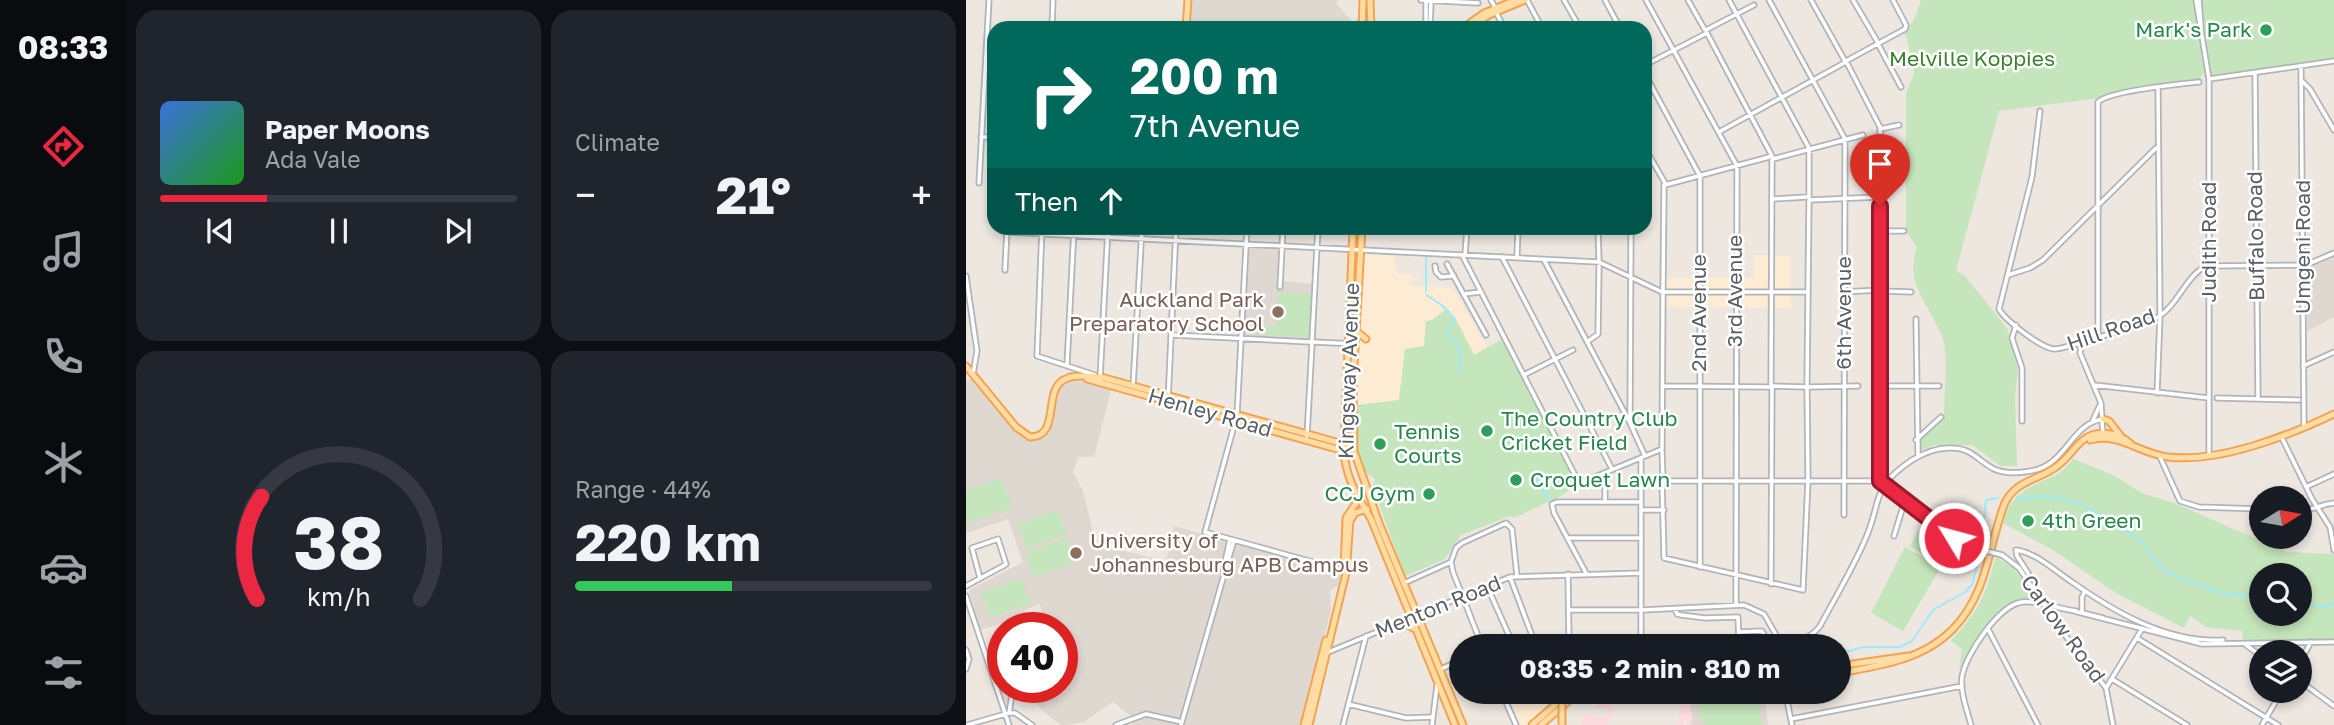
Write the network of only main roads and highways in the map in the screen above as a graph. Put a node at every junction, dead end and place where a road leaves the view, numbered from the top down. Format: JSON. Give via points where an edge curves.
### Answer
{"nodes":[{"id":1,"x":1188,"y":0,"type":"edge"},
{"id":2,"x":1363,"y":0,"type":"edge"},
{"id":3,"x":1370,"y":0,"type":"edge"},
{"id":4,"x":1516,"y":0,"type":"edge"},
{"id":5,"x":1525,"y":0,"type":"edge"},
{"id":6,"x":1496,"y":10,"type":"junction"},
{"id":7,"x":1186,"y":21,"type":"edge"},
{"id":8,"x":1362,"y":21,"type":"edge"},
{"id":9,"x":1371,"y":21,"type":"edge"},
{"id":10,"x":1473,"y":21,"type":"edge"},
{"id":11,"x":1480,"y":21,"type":"edge"},
{"id":12,"x":1354,"y":235,"type":"edge"},
{"id":13,"x":1360,"y":235,"type":"edge"},
{"id":14,"x":1357,"y":250,"type":"junction"},
{"id":15,"x":1356,"y":331,"type":"junction"},
{"id":16,"x":1366,"y":339,"type":"dead end"},
{"id":17,"x":1352,"y":344,"type":"junction"},
{"id":18,"x":966,"y":366,"type":"edge"},
{"id":19,"x":2334,"y":414,"type":"edge"},
{"id":20,"x":2103,"y":419,"type":"road end"},
{"id":21,"x":2103,"y":436,"type":"junction"},
{"id":22,"x":2122,"y":437,"type":"junction"},
{"id":23,"x":2131,"y":444,"type":"junction"},
{"id":24,"x":1344,"y":448,"type":"junction"},
{"id":25,"x":1354,"y":448,"type":"junction"},
{"id":26,"x":1357,"y":496,"type":"junction"},
{"id":27,"x":1373,"y":505,"type":"junction"},
{"id":28,"x":1365,"y":510,"type":"junction"},
{"id":29,"x":1345,"y":571,"type":"junction"},
{"id":30,"x":1414,"y":617,"type":"junction"},
{"id":31,"x":1399,"y":624,"type":"road end"},
{"id":32,"x":1415,"y":629,"type":"junction"},
{"id":33,"x":1325,"y":653,"type":"junction"},
{"id":34,"x":1912,"y":656,"type":"junction"},
{"id":35,"x":1851,"y":664,"type":"edge"},
{"id":36,"x":1851,"y":671,"type":"edge"},
{"id":37,"x":1556,"y":704,"type":"edge"},
{"id":38,"x":1562,"y":704,"type":"edge"},
{"id":39,"x":1565,"y":704,"type":"edge"},
{"id":40,"x":1304,"y":725,"type":"edge"},
{"id":41,"x":1309,"y":725,"type":"edge"},
{"id":42,"x":1455,"y":725,"type":"edge"},
{"id":43,"x":1463,"y":725,"type":"edge"},
{"id":44,"x":1532,"y":725,"type":"edge"},
{"id":45,"x":1541,"y":725,"type":"edge"},
{"id":46,"x":1562,"y":725,"type":"edge"}],
"edges":[{"from":1,"to":7,"type":"main road"},
{"from":2,"to":8,"type":"main road"},
{"from":3,"to":9,"type":"main road"},
{"from":4,"to":6,"type":"main road"},
{"from":5,"to":6,"type":"main road"},
{"from":6,"to":10,"type":"main road"},
{"from":6,"to":11,"type":"main road"},
{"from":12,"to":14,"type":"main road","name":"Kingsway Avenue"},
{"from":13,"to":14,"type":"main road","name":"Kingsway Avenue"},
{"from":14,"to":15,"type":"main road","name":"Kingsway Avenue"},
{"from":14,"to":17,"type":"main road","name":"Kingsway Avenue"},
{"from":15,"to":16,"type":"main road"},
{"from":15,"to":17,"type":"main road","name":"Kingsway Avenue"},
{"from":17,"to":24,"type":"main road","name":"Kingsway Avenue"},
{"from":17,"to":25,"type":"main road","name":"Kingsway Avenue"},
{"from":18,"to":24,"type":"main road","name":"Henley Road","via":[[1020,431],[1033,437],[1047,428],[1059,384],[1082,377]]},
{"from":19,"to":23,"type":"main road","via":[[2282,438],[2209,455],[2160,456]]},
{"from":20,"to":22,"type":"main road"},
{"from":21,"to":22,"type":"main road"},
{"from":21,"to":23,"type":"main road"},
{"from":21,"to":34,"type":"main road","via":[[2089,437],[2058,467],[2025,482],[2009,496],[1972,605],[1948,634]]},
{"from":22,"to":23,"type":"main road"},
{"from":24,"to":25,"type":"main road","name":"Henley Road"},
{"from":24,"to":26,"type":"main road","name":"Kingsway Avenue"},
{"from":25,"to":27,"type":"main road","name":"Kingsway Avenue"},
{"from":26,"to":28,"type":"main road","name":"Kingsway Avenue"},
{"from":26,"to":29,"type":"main road","via":[[1346,516]]},
{"from":27,"to":28,"type":"main road"},
{"from":27,"to":30,"type":"main road","name":"Kingsway Avenue"},
{"from":28,"to":29,"type":"main road","via":[[1350,521]]},
{"from":28,"to":30,"type":"main road","name":"Kingsway Avenue"},
{"from":29,"to":33,"type":"main road"},
{"from":30,"to":32,"type":"main road"},
{"from":30,"to":43,"type":"main road"},
{"from":31,"to":32,"type":"main road"},
{"from":32,"to":42,"type":"main road"},
{"from":33,"to":40,"type":"main road"},
{"from":33,"to":41,"type":"main road"},
{"from":34,"to":35,"type":"main road"},
{"from":34,"to":36,"type":"main road"},
{"from":37,"to":44,"type":"main road"},
{"from":38,"to":46,"type":"main road","bridge":true},
{"from":39,"to":45,"type":"main road"}]}
